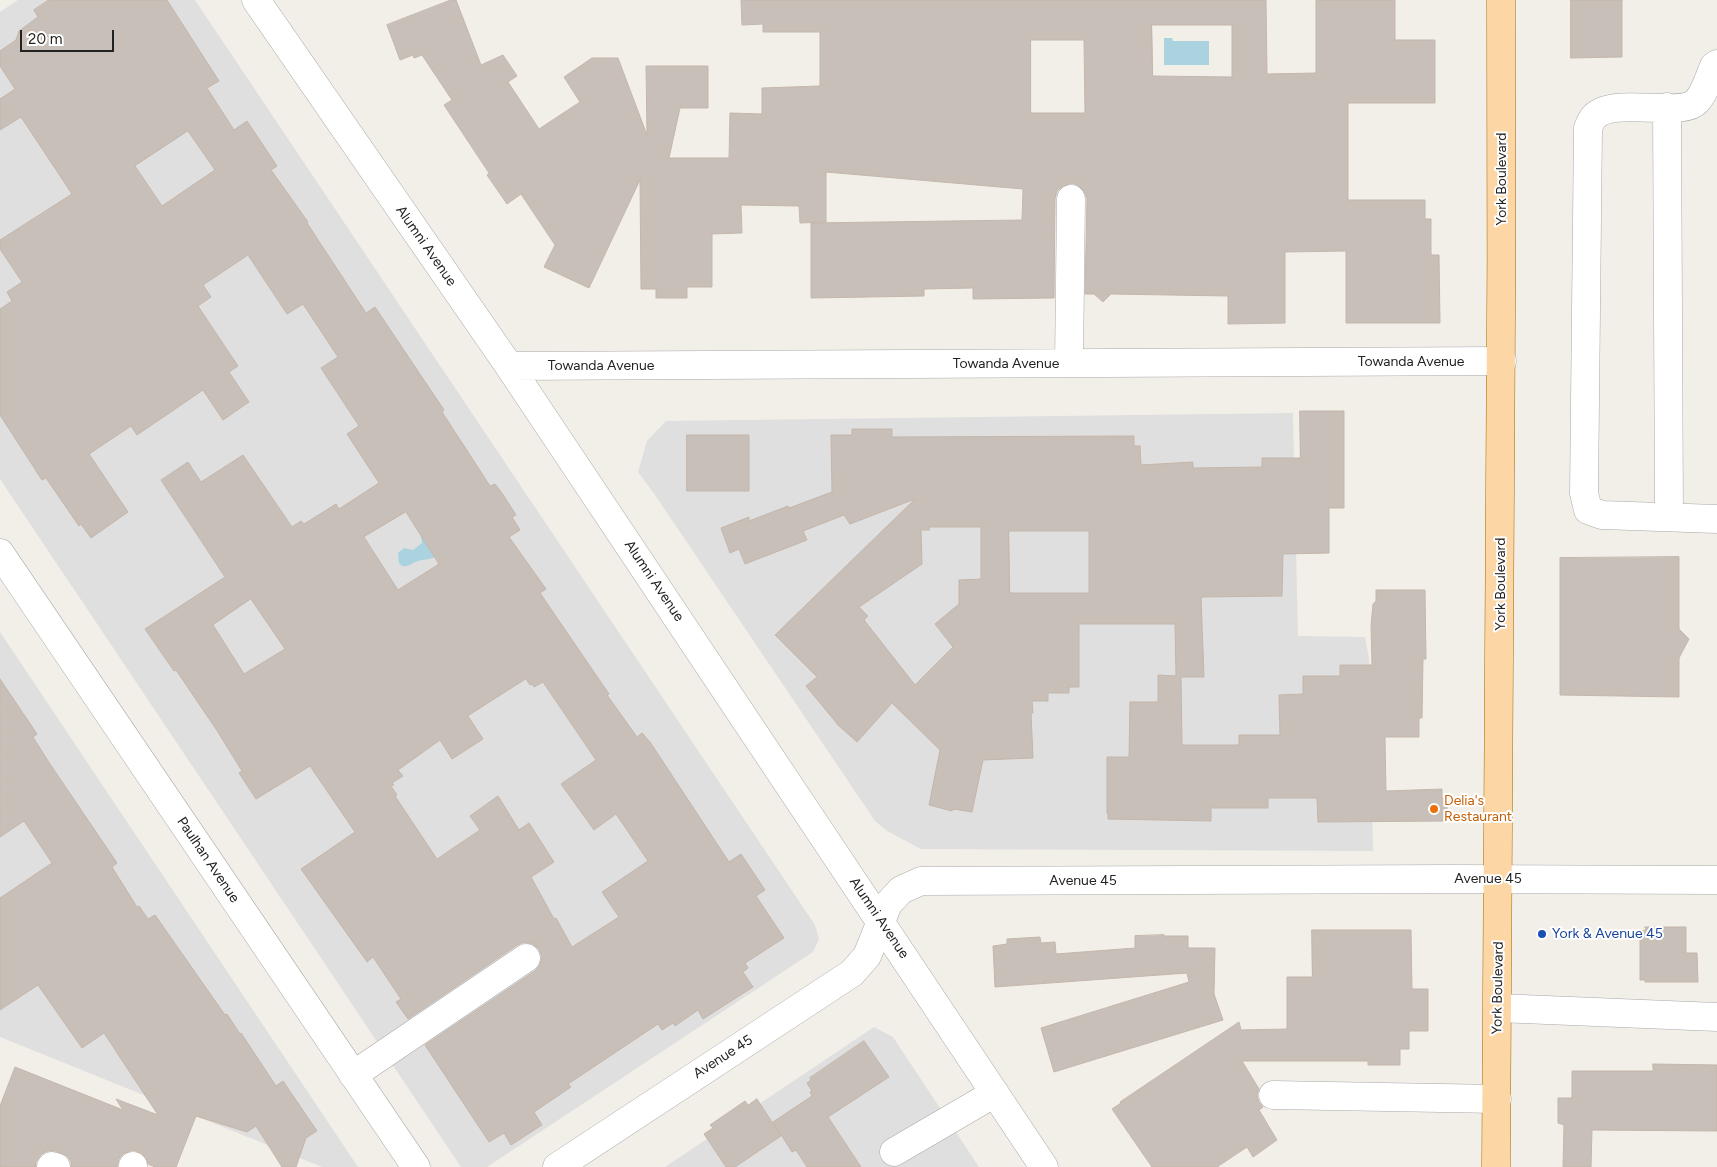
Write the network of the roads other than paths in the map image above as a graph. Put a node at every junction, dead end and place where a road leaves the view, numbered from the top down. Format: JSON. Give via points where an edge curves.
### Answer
{"nodes":[{"id":1,"x":256,"y":0,"type":"edge"},
{"id":2,"x":1501,"y":0,"type":"edge"},
{"id":3,"x":1717,"y":64,"type":"edge"},
{"id":4,"x":1667,"y":107,"type":"junction"},
{"id":5,"x":1071,"y":200,"type":"dead end"},
{"id":6,"x":1502,"y":361,"type":"junction"},
{"id":7,"x":1070,"y":363,"type":"junction"},
{"id":8,"x":509,"y":366,"type":"junction"},
{"id":9,"x":1669,"y":517,"type":"junction"},
{"id":10,"x":1717,"y":519,"type":"edge"},
{"id":11,"x":0,"y":553,"type":"edge"},
{"id":12,"x":1500,"y":879,"type":"junction"},
{"id":13,"x":1717,"y":880,"type":"edge"},
{"id":14,"x":880,"y":920,"type":"junction"},
{"id":15,"x":526,"y":958,"type":"dead end"},
{"id":16,"x":1498,"y":1008,"type":"junction"},
{"id":17,"x":1717,"y":1017,"type":"edge"},
{"id":18,"x":353,"y":1075,"type":"junction"},
{"id":19,"x":995,"y":1093,"type":"junction"},
{"id":20,"x":1272,"y":1095,"type":"dead end"},
{"id":21,"x":1497,"y":1099,"type":"junction"},
{"id":22,"x":894,"y":1152,"type":"dead end"},
{"id":23,"x":51,"y":1167,"type":"edge"},
{"id":24,"x":56,"y":1167,"type":"edge"},
{"id":25,"x":416,"y":1167,"type":"edge"},
{"id":26,"x":557,"y":1167,"type":"edge"},
{"id":27,"x":1044,"y":1167,"type":"edge"},
{"id":28,"x":1496,"y":1167,"type":"edge"}],
"edges":[{"from":1,"to":8,"type":"street","name":"Alumni Avenue"},
{"from":2,"to":6,"type":"main road","name":"York Boulevard"},
{"from":3,"to":4,"type":"street","via":[[1696,102],[1684,107]]},
{"from":4,"to":9,"type":"street"},
{"from":4,"to":9,"type":"street","via":[[1609,108],[1594,117],[1588,128],[1584,493],[1588,510],[1602,515]]},
{"from":5,"to":7,"type":"street"},
{"from":6,"to":7,"type":"street","name":"Towanda Avenue"},
{"from":6,"to":12,"type":"main road","name":"York Boulevard"},
{"from":7,"to":8,"type":"street","name":"Towanda Avenue"},
{"from":8,"to":14,"type":"street","name":"Alumni Avenue"},
{"from":9,"to":10,"type":"street"},
{"from":11,"to":18,"type":"street","name":"Paulhan Avenue"},
{"from":12,"to":13,"type":"street","name":"Avenue 45"},
{"from":12,"to":14,"type":"street","name":"Avenue 45","via":[[921,881],[901,890],[888,904]]},
{"from":12,"to":16,"type":"main road","name":"York Boulevard"},
{"from":14,"to":19,"type":"street","name":"Alumni Avenue"},
{"from":14,"to":26,"type":"street","name":"Avenue 45","via":[[867,956],[852,973]]},
{"from":15,"to":18,"type":"street"},
{"from":16,"to":17,"type":"street"},
{"from":16,"to":21,"type":"main road","name":"York Boulevard"},
{"from":18,"to":25,"type":"street","name":"Paulhan Avenue"},
{"from":19,"to":22,"type":"street"},
{"from":19,"to":27,"type":"street","name":"Alumni Avenue"},
{"from":20,"to":21,"type":"street"},
{"from":21,"to":28,"type":"main road","name":"York Boulevard"},
{"from":23,"to":24,"type":"street"}]}
